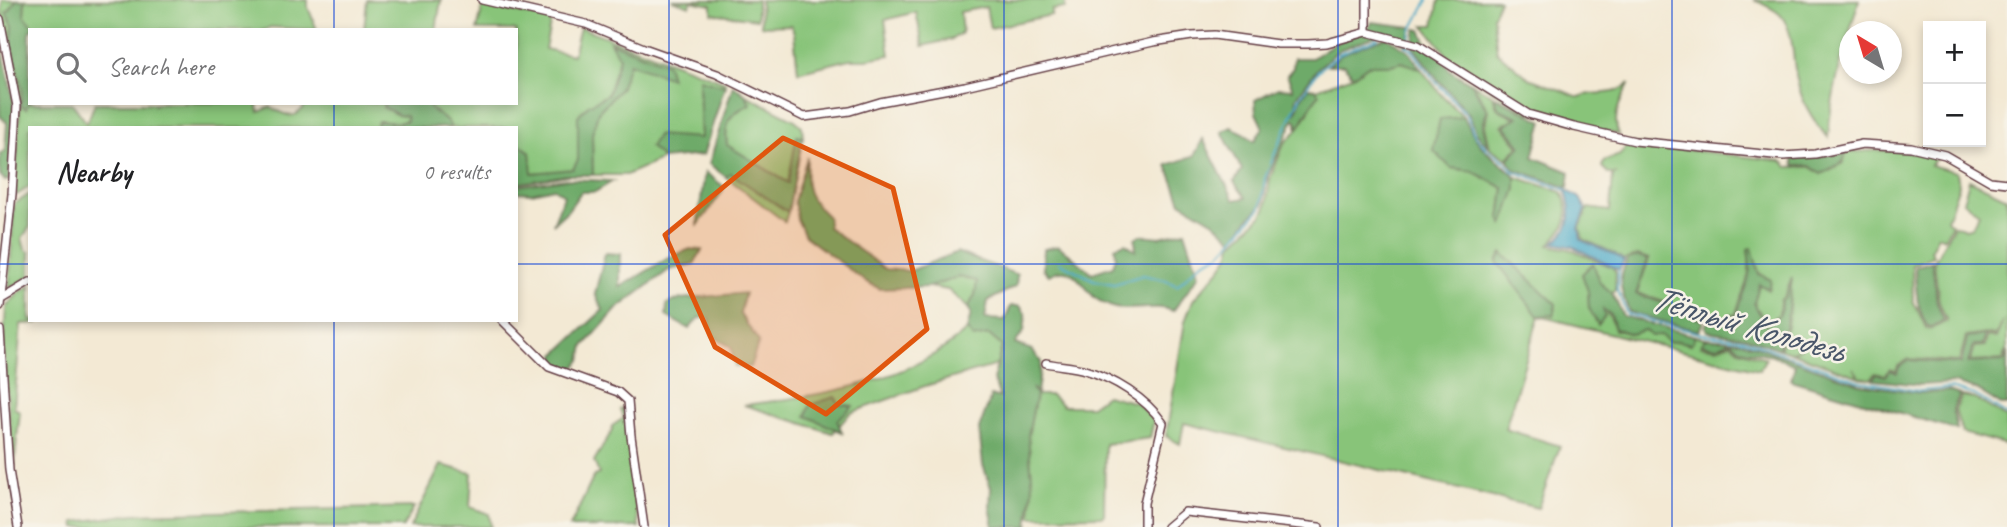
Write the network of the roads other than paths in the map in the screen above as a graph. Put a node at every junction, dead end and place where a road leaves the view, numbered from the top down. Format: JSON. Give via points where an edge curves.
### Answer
{"nodes":[{"id":1,"x":482,"y":0,"type":"edge"},
{"id":2,"x":1367,"y":0,"type":"edge"},
{"id":3,"x":0,"y":19,"type":"edge"},
{"id":4,"x":1370,"y":32,"type":"junction"},
{"id":5,"x":2007,"y":183,"type":"edge"},
{"id":6,"x":28,"y":283,"type":"edge"},
{"id":7,"x":0,"y":300,"type":"edge"},
{"id":8,"x":0,"y":306,"type":"edge"},
{"id":9,"x":504,"y":322,"type":"edge"},
{"id":10,"x":0,"y":330,"type":"edge"},
{"id":11,"x":1046,"y":363,"type":"dead end"},
{"id":12,"x":18,"y":527,"type":"edge"},
{"id":13,"x":644,"y":527,"type":"edge"},
{"id":14,"x":1144,"y":527,"type":"edge"},
{"id":15,"x":1167,"y":527,"type":"edge"},
{"id":16,"x":1319,"y":527,"type":"edge"}],
"edges":[{"from":1,"to":4,"type":"street","via":[[586,24],[717,74],[804,117],[850,111],[1192,36],[1308,44]]},
{"from":2,"to":4,"type":"street"},
{"from":3,"to":7,"type":"street","via":[[17,106]]},
{"from":4,"to":5,"type":"street","via":[[1419,46],[1528,114],[1574,127],[1635,141],[1783,156],[1862,144],[1910,147],[1944,155],[1990,181]]},
{"from":6,"to":7,"type":"street"},
{"from":7,"to":8,"type":"street"},
{"from":9,"to":13,"type":"street","via":[[549,367],[618,392],[628,401]]},
{"from":10,"to":12,"type":"street","via":[[9,470]]},
{"from":11,"to":14,"type":"street","via":[[1085,370],[1117,384],[1138,397],[1163,423],[1144,503]]},
{"from":15,"to":16,"type":"street","via":[[1185,512]]}]}
